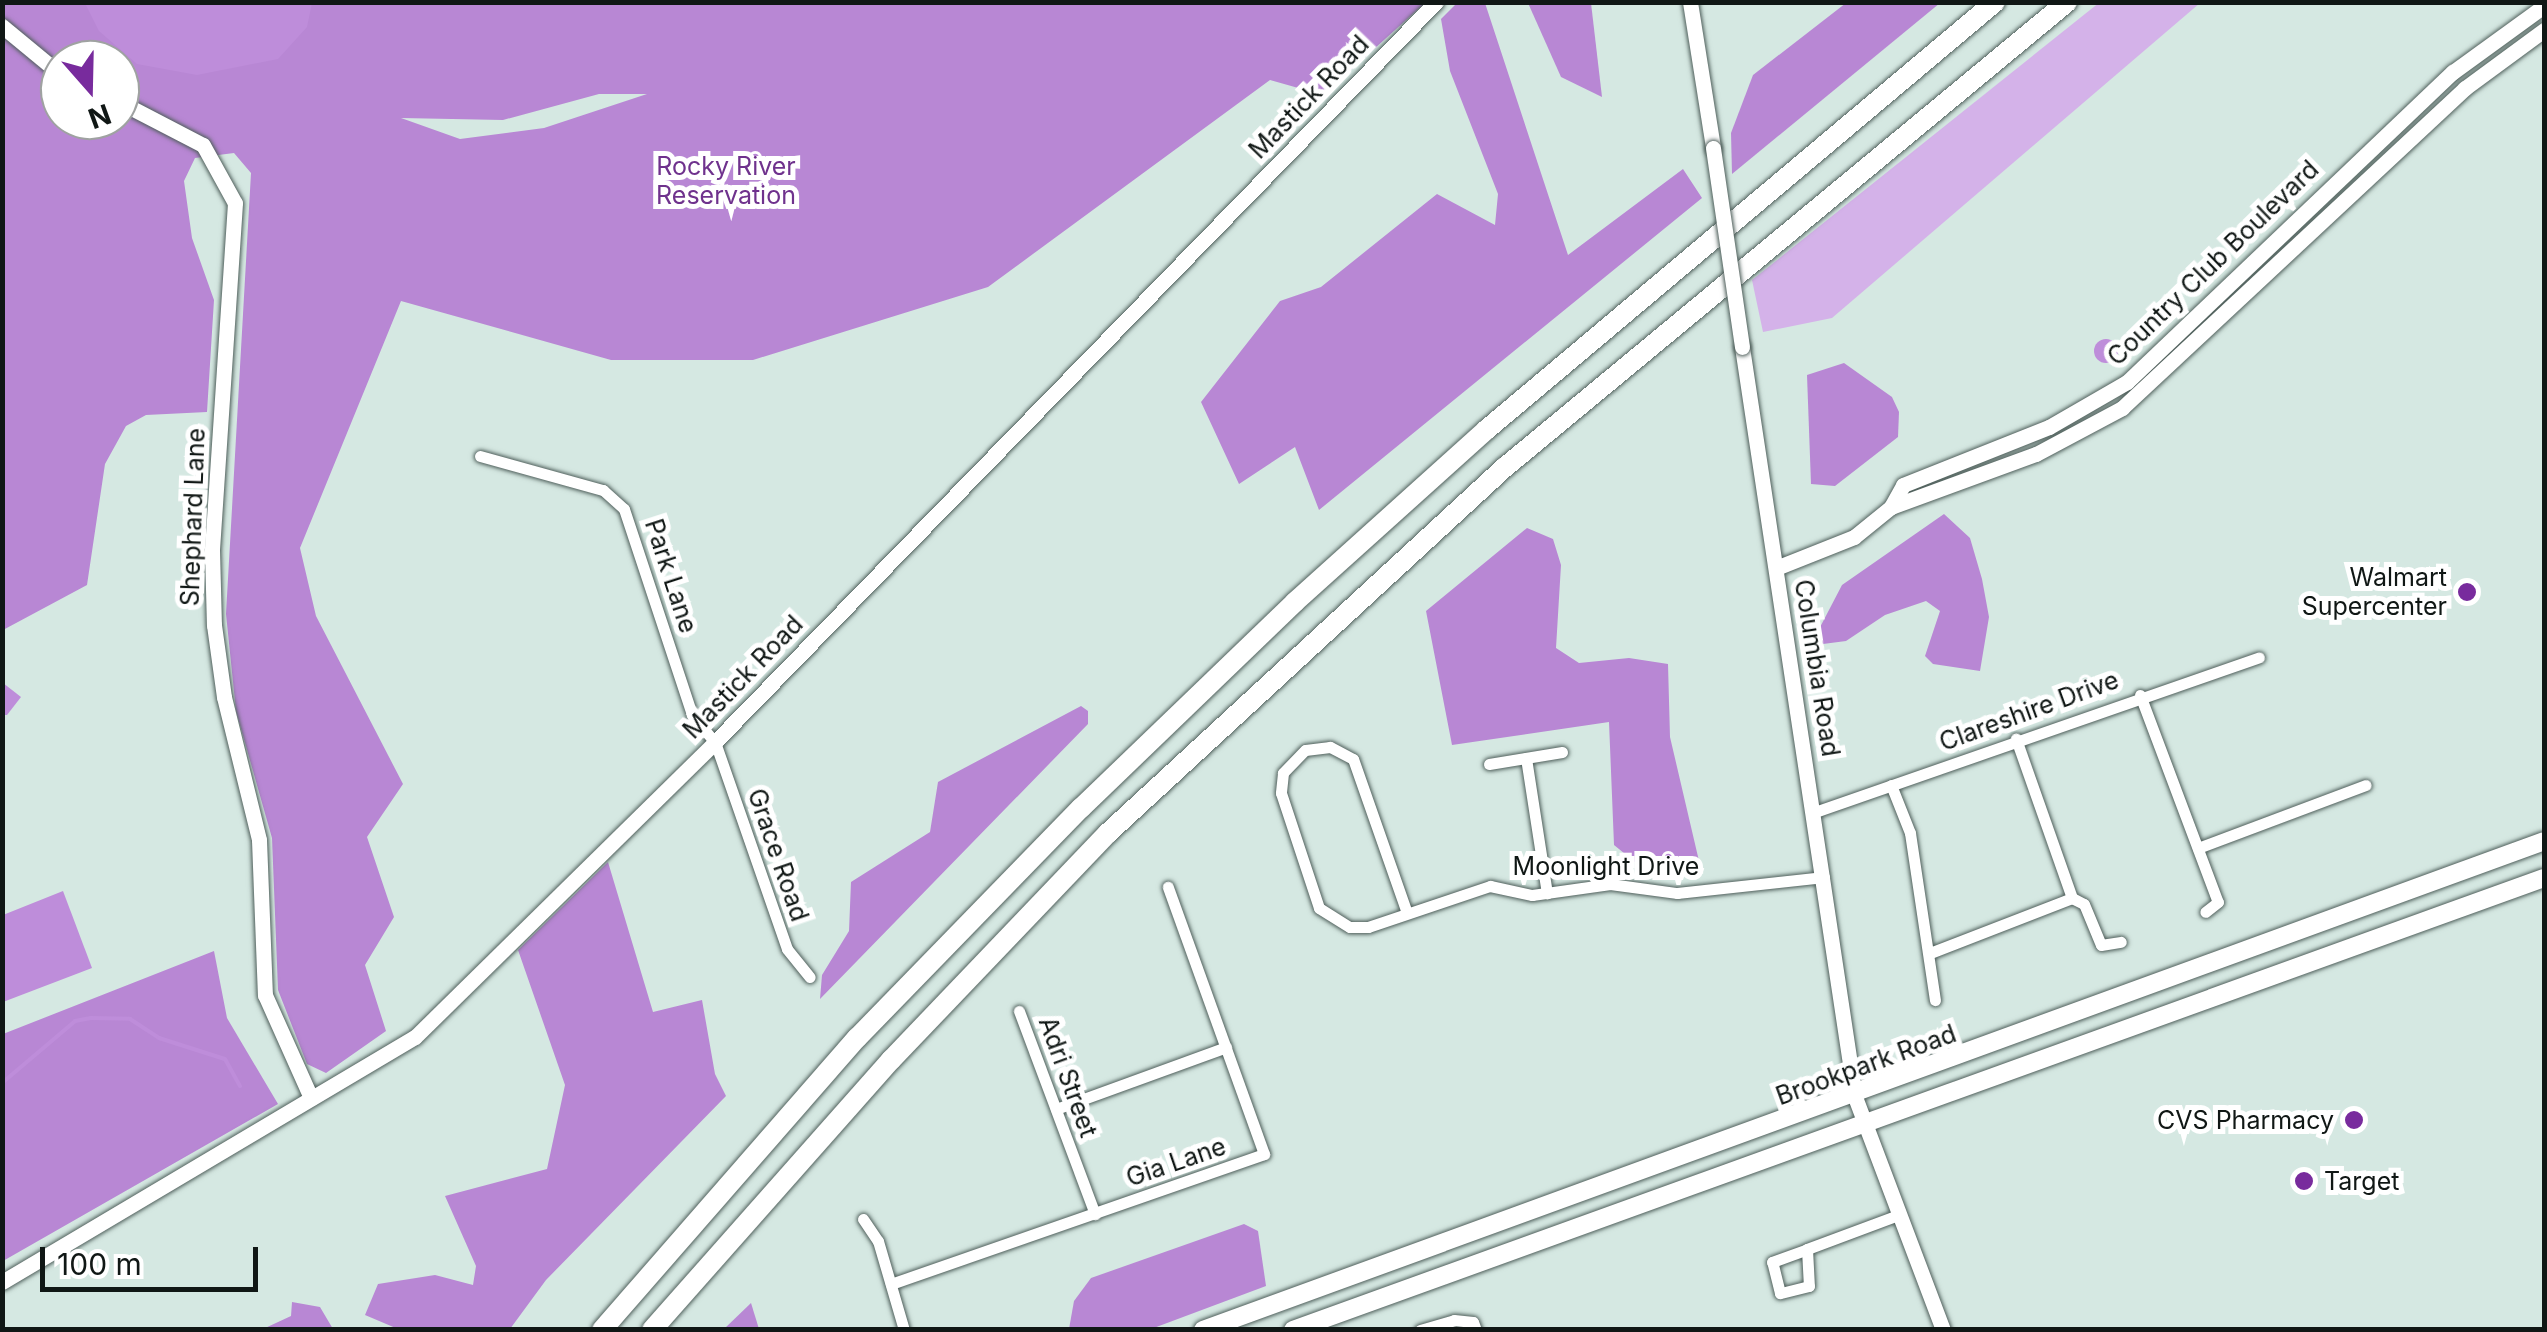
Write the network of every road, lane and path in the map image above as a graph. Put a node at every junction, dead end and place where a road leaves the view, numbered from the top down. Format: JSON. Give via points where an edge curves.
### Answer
{"nodes":[{"id":1,"x":1436,"y":2,"type":"edge"},
{"id":2,"x":1690,"y":2,"type":"edge"},
{"id":3,"x":1995,"y":2,"type":"edge"},
{"id":4,"x":2068,"y":2,"type":"edge"},
{"id":5,"x":2544,"y":6,"type":"edge"},
{"id":6,"x":2,"y":26,"type":"edge"},
{"id":7,"x":2544,"y":30,"type":"edge"},
{"id":8,"x":40,"y":57,"type":"edge"},
{"id":9,"x":140,"y":112,"type":"edge"},
{"id":10,"x":480,"y":456,"type":"dead end"},
{"id":11,"x":1891,"y":507,"type":"junction"},
{"id":12,"x":1776,"y":568,"type":"junction"},
{"id":13,"x":2259,"y":658,"type":"dead end"},
{"id":14,"x":2140,"y":695,"type":"junction"},
{"id":15,"x":2016,"y":739,"type":"junction"},
{"id":16,"x":714,"y":742,"type":"junction"},
{"id":17,"x":1562,"y":752,"type":"dead end"},
{"id":18,"x":1526,"y":758,"type":"junction"},
{"id":19,"x":1489,"y":764,"type":"dead end"},
{"id":20,"x":1890,"y":785,"type":"junction"},
{"id":21,"x":2366,"y":786,"type":"dead end"},
{"id":22,"x":1815,"y":812,"type":"junction"},
{"id":23,"x":2544,"y":842,"type":"edge"},
{"id":24,"x":2198,"y":848,"type":"junction"},
{"id":25,"x":1824,"y":877,"type":"junction"},
{"id":26,"x":2544,"y":878,"type":"edge"},
{"id":27,"x":1168,"y":887,"type":"dead end"},
{"id":28,"x":1548,"y":893,"type":"junction"},
{"id":29,"x":2072,"y":898,"type":"junction"},
{"id":30,"x":2205,"y":912,"type":"dead end"},
{"id":31,"x":1407,"y":913,"type":"junction"},
{"id":32,"x":2120,"y":942,"type":"dead end"},
{"id":33,"x":1930,"y":953,"type":"junction"},
{"id":34,"x":810,"y":977,"type":"dead end"},
{"id":35,"x":1935,"y":1000,"type":"dead end"},
{"id":36,"x":1019,"y":1011,"type":"dead end"},
{"id":37,"x":1226,"y":1048,"type":"junction"},
{"id":38,"x":1855,"y":1097,"type":"junction"},
{"id":39,"x":311,"y":1098,"type":"junction"},
{"id":40,"x":1056,"y":1109,"type":"junction"},
{"id":41,"x":1866,"y":1122,"type":"junction"},
{"id":42,"x":1095,"y":1214,"type":"junction"},
{"id":43,"x":1898,"y":1215,"type":"junction"},
{"id":44,"x":864,"y":1219,"type":"dead end"},
{"id":45,"x":1807,"y":1249,"type":"junction"},
{"id":46,"x":2,"y":1282,"type":"edge"},
{"id":47,"x":891,"y":1284,"type":"junction"},
{"id":48,"x":1942,"y":1329,"type":"edge"},
{"id":49,"x":602,"y":1330,"type":"edge"},
{"id":50,"x":652,"y":1330,"type":"edge"},
{"id":51,"x":904,"y":1330,"type":"edge"},
{"id":52,"x":1203,"y":1330,"type":"edge"},
{"id":53,"x":1293,"y":1330,"type":"edge"},
{"id":54,"x":1420,"y":1330,"type":"edge"},
{"id":55,"x":1476,"y":1330,"type":"edge"}],
"edges":[{"from":1,"to":16,"type":"street","name":"Mastick Road"},
{"from":2,"to":12,"type":"street","name":"Columbia Road","bridge":true},
{"from":3,"to":49,"type":"highway","via":[[1500,418],[1296,602],[1081,808],[857,1038]]},
{"from":4,"to":50,"type":"highway","via":[[1504,468],[1108,833],[891,1060]]},
{"from":5,"to":11,"type":"street","name":"Country Club Boulevard","via":[[2453,72],[2126,382],[2050,427],[1903,485]]},
{"from":6,"to":8,"type":"street"},
{"from":7,"to":11,"type":"street","name":"Country Club Boulevard","via":[[2465,88],[2122,408],[2036,454]]},
{"from":9,"to":39,"type":"street","name":"Shephard Lane","via":[[202,145],[235,203],[212,550],[214,625],[259,840],[265,995]]},
{"from":10,"to":16,"type":"street","name":"Park Lane","via":[[603,490],[624,509],[692,716]]},
{"from":11,"to":12,"type":"street","name":"Country Club Boulevard","via":[[1854,538]]},
{"from":12,"to":22,"type":"street","name":"Columbia Road"},
{"from":13,"to":14,"type":"street","name":"Clareshire Drive"},
{"from":14,"to":15,"type":"street","name":"Clareshire Drive"},
{"from":14,"to":24,"type":"street"},
{"from":15,"to":20,"type":"street","name":"Clareshire Drive"},
{"from":15,"to":29,"type":"street"},
{"from":16,"to":34,"type":"street","name":"Grace Road","via":[[787,949]]},
{"from":16,"to":39,"type":"street","name":"Mastick Road","via":[[414,1037]]},
{"from":17,"to":18,"type":"street"},
{"from":18,"to":19,"type":"street"},
{"from":18,"to":28,"type":"street"},
{"from":20,"to":22,"type":"street","name":"Clareshire Drive"},
{"from":20,"to":33,"type":"street","via":[[1910,834]]},
{"from":21,"to":24,"type":"street"},
{"from":22,"to":25,"type":"street","name":"Columbia Road"},
{"from":23,"to":38,"type":"main road","name":"Brookpark Road"},
{"from":24,"to":30,"type":"street","via":[[2218,902]]},
{"from":25,"to":28,"type":"street","name":"Moonlight Drive","via":[[1677,894],[1610,884]]},
{"from":25,"to":38,"type":"street","name":"Columbia Road"},
{"from":26,"to":41,"type":"main road"},
{"from":27,"to":37,"type":"street","name":"Gia Lane"},
{"from":28,"to":31,"type":"street","name":"Moonlight Drive","via":[[1475,888]]},
{"from":29,"to":32,"type":"street","via":[[2084,904],[2101,945]]},
{"from":29,"to":33,"type":"street"},
{"from":31,"to":31,"type":"street","name":"Moonlight Drive","via":[[1352,759],[1330,747],[1304,750],[1283,772],[1281,793],[1319,908],[1336,924],[1368,928]]},
{"from":33,"to":35,"type":"street"},
{"from":36,"to":40,"type":"street","name":"Adri Street"},
{"from":37,"to":40,"type":"street"},
{"from":37,"to":42,"type":"street","name":"Gia Lane","via":[[1264,1154]]},
{"from":38,"to":41,"type":"street","name":"Columbia Road"},
{"from":38,"to":52,"type":"main road","name":"Brookpark Road"},
{"from":39,"to":46,"type":"street","name":"Mastick Road"},
{"from":40,"to":42,"type":"street","name":"Adri Street"},
{"from":41,"to":43,"type":"street","name":"Columbia Road"},
{"from":41,"to":53,"type":"main road"},
{"from":42,"to":47,"type":"street","name":"Gia Lane"},
{"from":43,"to":45,"type":"street"},
{"from":43,"to":48,"type":"street","name":"Columbia Road"},
{"from":44,"to":47,"type":"street"},
{"from":45,"to":45,"type":"street","via":[[1772,1262],[1780,1293],[1809,1286]]},
{"from":47,"to":51,"type":"street"},
{"from":54,"to":55,"type":"street","via":[[1454,1320],[1473,1322]]}]}
